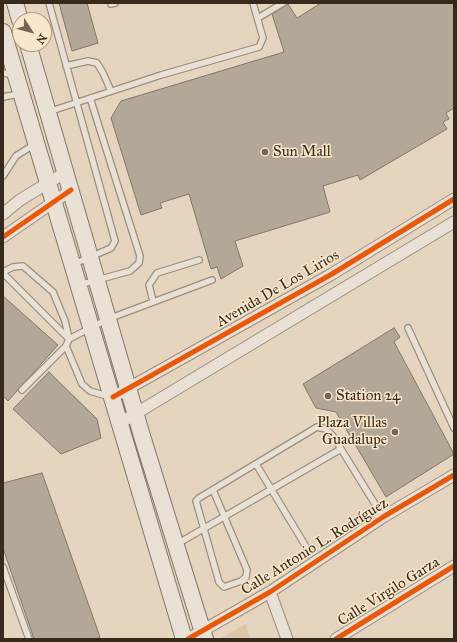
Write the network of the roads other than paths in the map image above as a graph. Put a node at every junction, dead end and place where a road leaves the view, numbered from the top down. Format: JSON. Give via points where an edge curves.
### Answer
{"nodes":[{"id":1,"x":50,"y":3,"type":"edge"},
{"id":2,"x":253,"y":3,"type":"edge"},
{"id":3,"x":283,"y":3,"type":"edge"},
{"id":4,"x":258,"y":18,"type":"junction"},
{"id":5,"x":4,"y":37,"type":"edge"},
{"id":6,"x":30,"y":52,"type":"edge"},
{"id":7,"x":66,"y":66,"type":"junction"},
{"id":8,"x":10,"y":74,"type":"edge"},
{"id":9,"x":111,"y":91,"type":"junction"},
{"id":10,"x":22,"y":94,"type":"junction"},
{"id":11,"x":3,"y":97,"type":"edge"},
{"id":12,"x":90,"y":98,"type":"junction"},
{"id":13,"x":78,"y":102,"type":"junction"},
{"id":14,"x":48,"y":112,"type":"junction"},
{"id":15,"x":36,"y":144,"type":"junction"},
{"id":16,"x":66,"y":172,"type":"junction"},
{"id":17,"x":3,"y":176,"type":"edge"},
{"id":18,"x":48,"y":182,"type":"junction"},
{"id":19,"x":71,"y":190,"type":"junction"},
{"id":20,"x":454,"y":199,"type":"edge"},
{"id":21,"x":53,"y":201,"type":"junction"},
{"id":22,"x":3,"y":214,"type":"edge"},
{"id":23,"x":454,"y":222,"type":"edge"},
{"id":24,"x":3,"y":237,"type":"edge"},
{"id":25,"x":88,"y":257,"type":"junction"},
{"id":26,"x":199,"y":260,"type":"dead end"},
{"id":27,"x":72,"y":265,"type":"junction"},
{"id":28,"x":3,"y":272,"type":"edge"},
{"id":29,"x":332,"y":274,"type":"junction"},
{"id":30,"x":96,"y":280,"type":"junction"},
{"id":31,"x":212,"y":280,"type":"dead end"},
{"id":32,"x":78,"y":286,"type":"junction"},
{"id":33,"x":341,"y":290,"type":"junction"},
{"id":34,"x":154,"y":302,"type":"junction"},
{"id":35,"x":108,"y":319,"type":"junction"},
{"id":36,"x":92,"y":328,"type":"junction"},
{"id":37,"x":408,"y":328,"type":"dead end"},
{"id":38,"x":69,"y":339,"type":"junction"},
{"id":39,"x":66,"y":346,"type":"junction"},
{"id":40,"x":128,"y":388,"type":"junction"},
{"id":41,"x":22,"y":390,"type":"dead end"},
{"id":42,"x":113,"y":397,"type":"junction"},
{"id":43,"x":136,"y":414,"type":"junction"},
{"id":44,"x":120,"y":423,"type":"junction"},
{"id":45,"x":454,"y":428,"type":"edge"},
{"id":46,"x":341,"y":449,"type":"junction"},
{"id":47,"x":256,"y":464,"type":"junction"},
{"id":48,"x":454,"y":475,"type":"edge"},
{"id":49,"x":272,"y":489,"type":"junction"},
{"id":50,"x":213,"y":490,"type":"junction"},
{"id":51,"x":225,"y":516,"type":"junction"},
{"id":52,"x":383,"y":517,"type":"junction"},
{"id":53,"x":203,"y":529,"type":"junction"},
{"id":54,"x":174,"y":545,"type":"junction"},
{"id":55,"x":308,"y":550,"type":"dead end"},
{"id":56,"x":454,"y":566,"type":"edge"},
{"id":57,"x":3,"y":567,"type":"edge"},
{"id":58,"x":270,"y":592,"type":"junction"},
{"id":59,"x":204,"y":635,"type":"edge"},
{"id":60,"x":29,"y":639,"type":"edge"},
{"id":61,"x":184,"y":639,"type":"edge"},
{"id":62,"x":188,"y":639,"type":"edge"},
{"id":63,"x":287,"y":639,"type":"edge"},
{"id":64,"x":336,"y":639,"type":"edge"}],
"edges":[{"from":1,"to":7,"type":"lane"},
{"from":2,"to":4,"type":"lane"},
{"from":3,"to":4,"type":"lane"},
{"from":4,"to":9,"type":"lane","via":[[263,38],[259,47]]},
{"from":5,"to":8,"type":"main road"},
{"from":6,"to":14,"type":"main road"},
{"from":7,"to":9,"type":"lane","via":[[88,61],[97,63]]},
{"from":7,"to":13,"type":"lane"},
{"from":8,"to":10,"type":"main road"},
{"from":9,"to":12,"type":"lane"},
{"from":10,"to":11,"type":"lane"},
{"from":10,"to":15,"type":"main road"},
{"from":12,"to":13,"type":"lane"},
{"from":12,"to":30,"type":"lane","via":[[140,256],[138,263],[130,271]]},
{"from":13,"to":14,"type":"lane"},
{"from":13,"to":25,"type":"lane","via":[[115,241],[111,248]]},
{"from":14,"to":16,"type":"main road"},
{"from":15,"to":17,"type":"lane","via":[[16,156]]},
{"from":15,"to":18,"type":"main road"},
{"from":16,"to":18,"type":"street"},
{"from":16,"to":19,"type":"main road"},
{"from":18,"to":21,"type":"main road"},
{"from":18,"to":22,"type":"street"},
{"from":19,"to":21,"type":"street"},
{"from":19,"to":25,"type":"main road"},
{"from":20,"to":29,"type":"street","name":"Avenida De Los Lirios"},
{"from":21,"to":24,"type":"street"},
{"from":21,"to":27,"type":"main road"},
{"from":23,"to":33,"type":"street"},
{"from":25,"to":27,"type":"lane"},
{"from":25,"to":30,"type":"main road"},
{"from":26,"to":34,"type":"lane","via":[[157,273],[149,285]]},
{"from":27,"to":32,"type":"main road"},
{"from":28,"to":38,"type":"lane"},
{"from":28,"to":38,"type":"lane","via":[[23,266],[52,292],[60,307]]},
{"from":29,"to":33,"type":"street"},
{"from":29,"to":40,"type":"street","name":"Avenida De Los Lirios"},
{"from":30,"to":32,"type":"lane"},
{"from":30,"to":35,"type":"main road"},
{"from":31,"to":34,"type":"lane"},
{"from":32,"to":36,"type":"main road"},
{"from":33,"to":43,"type":"street"},
{"from":34,"to":35,"type":"lane"},
{"from":35,"to":36,"type":"lane"},
{"from":35,"to":40,"type":"main road"},
{"from":36,"to":38,"type":"lane"},
{"from":36,"to":42,"type":"main road"},
{"from":37,"to":45,"type":"lane"},
{"from":38,"to":39,"type":"lane"},
{"from":39,"to":41,"type":"lane"},
{"from":39,"to":42,"type":"lane","via":[[82,384],[90,391]]},
{"from":40,"to":42,"type":"street","name":"Avenida De Los Lirios"},
{"from":40,"to":43,"type":"main road"},
{"from":42,"to":44,"type":"main road"},
{"from":43,"to":44,"type":"street"},
{"from":43,"to":54,"type":"main road"},
{"from":44,"to":61,"type":"main road"},
{"from":46,"to":47,"type":"lane","via":[[330,433],[322,427],[317,427]]},
{"from":46,"to":49,"type":"lane"},
{"from":46,"to":52,"type":"lane"},
{"from":47,"to":49,"type":"lane"},
{"from":47,"to":50,"type":"lane"},
{"from":48,"to":52,"type":"street","name":"Calle Antonio L. Rodríguez"},
{"from":49,"to":51,"type":"lane"},
{"from":49,"to":55,"type":"lane"},
{"from":50,"to":51,"type":"lane"},
{"from":50,"to":53,"type":"lane","via":[[196,501]]},
{"from":51,"to":53,"type":"lane"},
{"from":51,"to":53,"type":"lane","via":[[247,570],[246,577],[241,581],[226,587],[219,582]]},
{"from":52,"to":58,"type":"street","name":"Calle Antonio L. Rodríguez"},
{"from":53,"to":54,"type":"lane"},
{"from":54,"to":59,"type":"main road"},
{"from":56,"to":64,"type":"street","name":"Calle Virgilo Garza"},
{"from":57,"to":60,"type":"lane"},
{"from":58,"to":59,"type":"street","name":"Calle Antonio L. Rodríguez"},
{"from":58,"to":63,"type":"street"},
{"from":59,"to":62,"type":"street","name":"Calle Antonio L. Rodríguez"}]}
